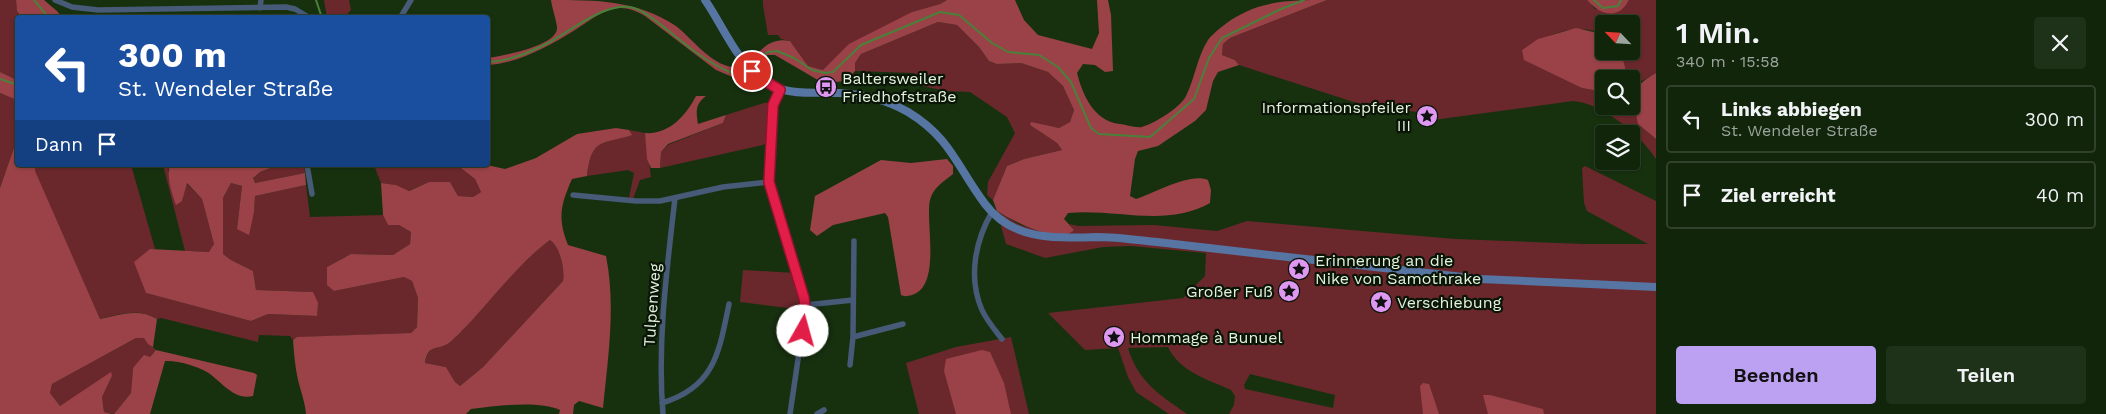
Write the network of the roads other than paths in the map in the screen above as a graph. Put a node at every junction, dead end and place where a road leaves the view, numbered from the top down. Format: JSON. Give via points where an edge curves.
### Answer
{"nodes":[{"id":1,"x":55,"y":0,"type":"edge"},
{"id":2,"x":261,"y":0,"type":"edge"},
{"id":3,"x":412,"y":0,"type":"edge"},
{"id":4,"x":705,"y":0,"type":"edge"},
{"id":5,"x":260,"y":8,"type":"junction"},
{"id":6,"x":306,"y":15,"type":"edge"},
{"id":7,"x":402,"y":15,"type":"edge"},
{"id":8,"x":780,"y":90,"type":"junction"},
{"id":9,"x":307,"y":167,"type":"edge"},
{"id":10,"x":769,"y":182,"type":"junction"},
{"id":11,"x":312,"y":194,"type":"dead end"},
{"id":12,"x":572,"y":196,"type":"dead end"},
{"id":13,"x":675,"y":198,"type":"junction"},
{"id":14,"x":992,"y":212,"type":"junction"},
{"id":15,"x":854,"y":241,"type":"dead end"},
{"id":16,"x":1656,"y":287,"type":"edge"},
{"id":17,"x":853,"y":300,"type":"junction"},
{"id":18,"x":729,"y":304,"type":"dead end"},
{"id":19,"x":806,"y":305,"type":"junction"},
{"id":20,"x":903,"y":324,"type":"dead end"},
{"id":21,"x":853,"y":337,"type":"junction"},
{"id":22,"x":1002,"y":339,"type":"dead end"},
{"id":23,"x":850,"y":365,"type":"dead end"},
{"id":24,"x":662,"y":403,"type":"junction"},
{"id":25,"x":824,"y":410,"type":"dead end"},
{"id":26,"x":663,"y":414,"type":"edge"},
{"id":27,"x":790,"y":414,"type":"edge"},
{"id":28,"x":817,"y":414,"type":"edge"}],
"edges":[{"from":1,"to":5,"type":"street","via":[[82,9]]},
{"from":2,"to":5,"type":"street"},
{"from":3,"to":7,"type":"street"},
{"from":4,"to":8,"type":"main road","via":[[745,63],[760,78]]},
{"from":5,"to":6,"type":"street","via":[[295,8]]},
{"from":8,"to":10,"type":"street","via":[[773,105]]},
{"from":8,"to":14,"type":"main road","via":[[793,94],[857,95],[892,104],[908,112],[946,144]]},
{"from":9,"to":11,"type":"street"},
{"from":10,"to":13,"type":"street","via":[[723,187]]},
{"from":10,"to":19,"type":"street"},
{"from":12,"to":13,"type":"street","via":[[636,201]]},
{"from":13,"to":24,"type":"street","name":"Tulpenweg","via":[[666,281]]},
{"from":14,"to":16,"type":"main road","via":[[1027,233],[1049,238],[1122,238],[1480,279]]},
{"from":14,"to":22,"type":"street","via":[[979,239],[975,276],[982,310]]},
{"from":15,"to":17,"type":"street"},
{"from":17,"to":19,"type":"street"},
{"from":17,"to":21,"type":"street"},
{"from":18,"to":24,"type":"street","via":[[718,352],[710,371],[688,392]]},
{"from":19,"to":27,"type":"street"},
{"from":20,"to":21,"type":"street"},
{"from":21,"to":23,"type":"street"},
{"from":24,"to":26,"type":"street","name":"Tulpenweg"},
{"from":25,"to":28,"type":"street"}]}
